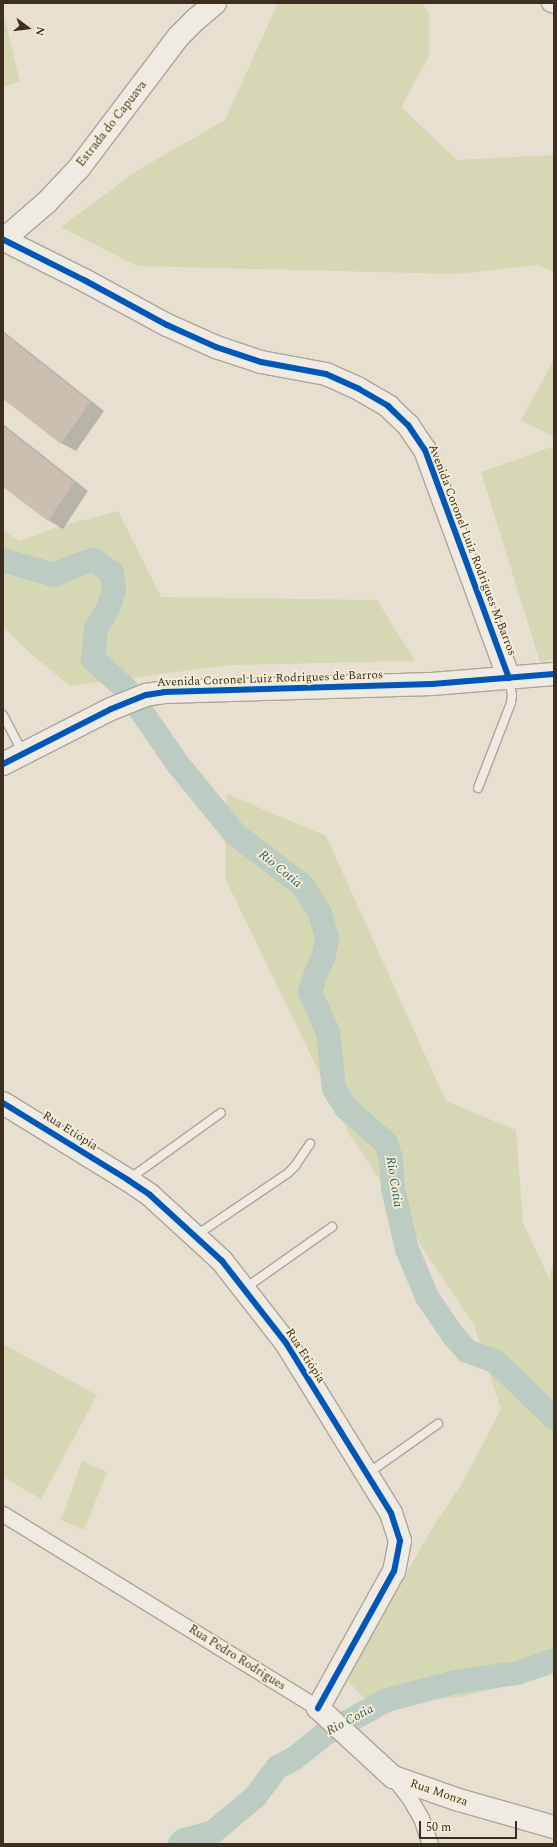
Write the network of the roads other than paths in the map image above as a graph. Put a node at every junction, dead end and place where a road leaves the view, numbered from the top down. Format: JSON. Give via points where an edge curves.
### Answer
{"nodes":[{"id":1,"x":215,"y":3,"type":"edge"},
{"id":2,"x":548,"y":3,"type":"edge"},
{"id":3,"x":554,"y":5,"type":"edge"},
{"id":4,"x":3,"y":240,"type":"edge"},
{"id":5,"x":554,"y":674,"type":"edge"},
{"id":6,"x":509,"y":678,"type":"junction"},
{"id":7,"x":3,"y":716,"type":"edge"},
{"id":8,"x":23,"y":754,"type":"junction"},
{"id":9,"x":3,"y":764,"type":"edge"},
{"id":10,"x":478,"y":788,"type":"dead end"},
{"id":11,"x":3,"y":1103,"type":"edge"},
{"id":12,"x":221,"y":1113,"type":"dead end"},
{"id":13,"x":310,"y":1144,"type":"dead end"},
{"id":14,"x":128,"y":1180,"type":"junction"},
{"id":15,"x":332,"y":1227,"type":"dead end"},
{"id":16,"x":195,"y":1236,"type":"junction"},
{"id":17,"x":244,"y":1289,"type":"junction"},
{"id":18,"x":438,"y":1424,"type":"dead end"},
{"id":19,"x":367,"y":1474,"type":"junction"},
{"id":20,"x":3,"y":1514,"type":"edge"},
{"id":21,"x":322,"y":1712,"type":"junction"},
{"id":22,"x":393,"y":1777,"type":"junction"},
{"id":23,"x":554,"y":1827,"type":"edge"},
{"id":24,"x":430,"y":1844,"type":"edge"}],
"edges":[{"from":1,"to":4,"type":"street","name":"Estrada do Capuava","via":[[180,36],[79,168],[47,202]]},
{"from":2,"to":3,"type":"street"},
{"from":4,"to":6,"type":"street","name":"Avenida Coronel Luiz Rodrigues M,Barros","via":[[167,325],[216,347],[261,362],[326,374],[388,406],[408,425],[425,450]]},
{"from":5,"to":6,"type":"street","name":"Avenida Coronel Luiz Rodrigues de Barros"},
{"from":6,"to":8,"type":"street","name":"Avenida Coronel Luiz Rodrigues de Barros","via":[[432,684],[176,691],[146,695],[111,709]]},
{"from":6,"to":10,"type":"lane","via":[[511,703]]},
{"from":7,"to":8,"type":"lane"},
{"from":8,"to":9,"type":"street","name":"Avenida Coronel Luiz Rodrigues de Barros"},
{"from":11,"to":14,"type":"street","name":"Rua Etiópia"},
{"from":12,"to":14,"type":"lane"},
{"from":13,"to":16,"type":"lane","via":[[288,1173]]},
{"from":14,"to":16,"type":"street","name":"Rua Etiópia"},
{"from":15,"to":17,"type":"lane"},
{"from":16,"to":17,"type":"street","name":"Rua Etiópia","via":[[222,1261]]},
{"from":17,"to":19,"type":"street","name":"Rua Etiópia","via":[[286,1344]]},
{"from":18,"to":19,"type":"lane"},
{"from":19,"to":21,"type":"street","name":"Rua Etiópia","via":[[391,1513],[400,1541],[394,1571]]},
{"from":20,"to":21,"type":"street","name":"Rua Pedro Rodrigues"},
{"from":21,"to":22,"type":"street","name":"Rua Pedro Rodrigues"},
{"from":22,"to":23,"type":"street","name":"Rua Monza","via":[[459,1800]]},
{"from":22,"to":24,"type":"street","name":"Rua Pedro Rodrigues","via":[[421,1818]]}]}
